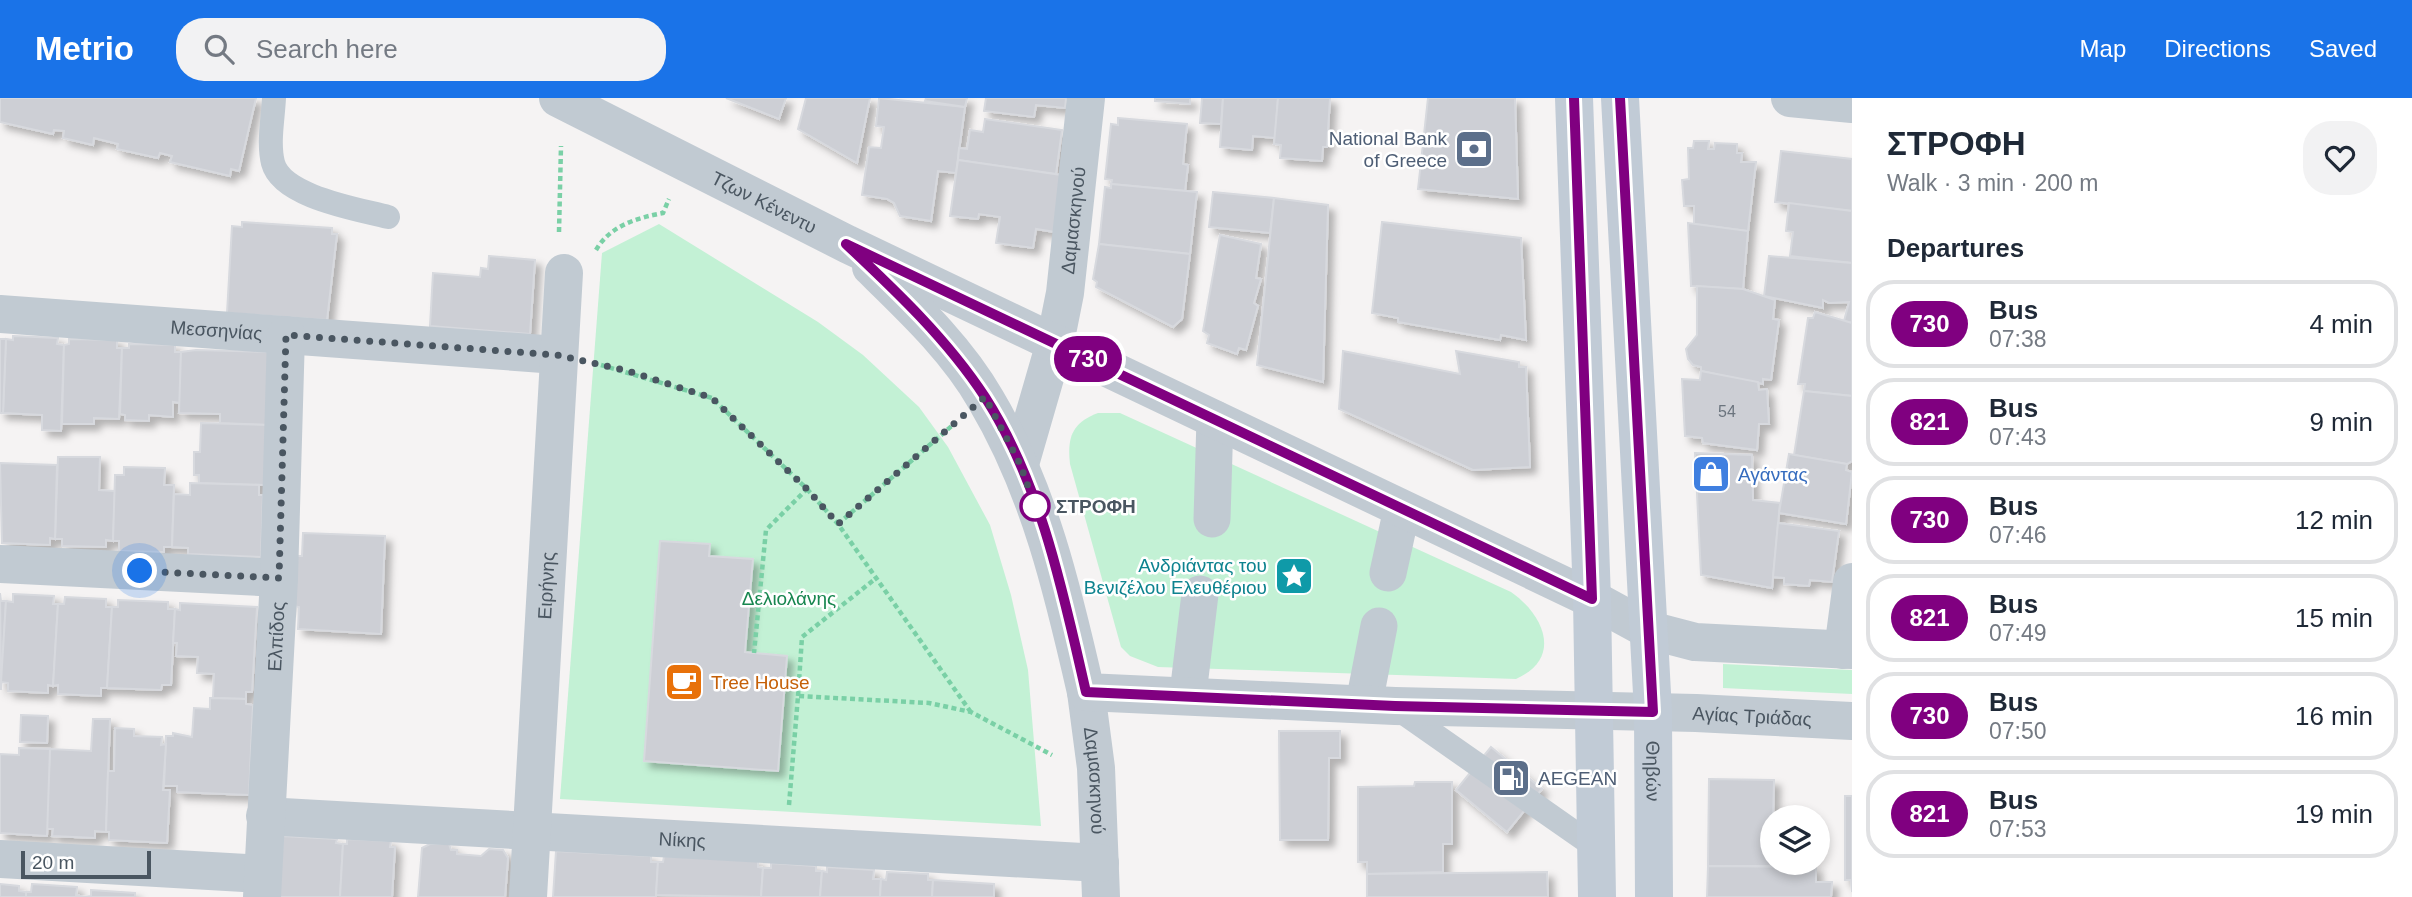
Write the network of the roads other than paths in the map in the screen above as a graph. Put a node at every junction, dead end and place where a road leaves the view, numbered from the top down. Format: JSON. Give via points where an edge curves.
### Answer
{"nodes":[{"id":1,"x":274,"y":98,"type":"edge"},
{"id":2,"x":1086,"y":98,"type":"edge"},
{"id":3,"x":1574,"y":98,"type":"edge"},
{"id":4,"x":1620,"y":98,"type":"edge"},
{"id":5,"x":1790,"y":98,"type":"edge"},
{"id":6,"x":560,"y":99,"type":"edge"},
{"id":7,"x":1852,"y":104,"type":"edge"},
{"id":8,"x":388,"y":217,"type":"dead end"},
{"id":9,"x":846,"y":244,"type":"junction"},
{"id":10,"x":564,"y":273,"type":"road end"},
{"id":11,"x":0,"y":314,"type":"edge"},
{"id":12,"x":286,"y":335,"type":"junction"},
{"id":13,"x":1055,"y":343,"type":"junction"},
{"id":14,"x":557,"y":355,"type":"junction"},
{"id":15,"x":1215,"y":419,"type":"junction"},
{"id":16,"x":1020,"y":464,"type":"junction"},
{"id":17,"x":1402,"y":509,"type":"junction"},
{"id":18,"x":1212,"y":519,"type":"dead end"},
{"id":19,"x":0,"y":564,"type":"edge"},
{"id":20,"x":1388,"y":573,"type":"dead end"},
{"id":21,"x":279,"y":578,"type":"junction"},
{"id":22,"x":1852,"y":582,"type":"edge"},
{"id":23,"x":1200,"y":594,"type":"dead end"},
{"id":24,"x":1592,"y":599,"type":"junction"},
{"id":25,"x":1379,"y":626,"type":"dead end"},
{"id":26,"x":1648,"y":630,"type":"junction"},
{"id":27,"x":1848,"y":650,"type":"edge"},
{"id":28,"x":1086,"y":692,"type":"junction"},
{"id":29,"x":1188,"y":694,"type":"junction"},
{"id":30,"x":1379,"y":705,"type":"junction"},
{"id":31,"x":1595,"y":712,"type":"junction"},
{"id":32,"x":1653,"y":712,"type":"junction"},
{"id":33,"x":1852,"y":721,"type":"edge"},
{"id":34,"x":265,"y":816,"type":"junction"},
{"id":35,"x":530,"y":830,"type":"junction"},
{"id":36,"x":1598,"y":849,"type":"junction"},
{"id":37,"x":0,"y":859,"type":"edge"},
{"id":38,"x":1100,"y":880,"type":"edge"},
{"id":39,"x":262,"y":886,"type":"edge"},
{"id":40,"x":527,"y":897,"type":"edge"},
{"id":41,"x":1597,"y":897,"type":"edge"},
{"id":42,"x":1654,"y":897,"type":"edge"}],
"edges":[{"from":1,"to":8,"type":"lane","via":[[271,150],[274,167],[287,183],[304,194]]},
{"from":2,"to":13,"type":"street","name":"Δαμασκηνού","via":[[1065,293]]},
{"from":3,"to":24,"type":"main road"},
{"from":4,"to":26,"type":"main road","name":"Θηβών"},
{"from":5,"to":7,"type":"street"},
{"from":6,"to":9,"type":"street","name":"Τζων Κένεντυ"},
{"from":9,"to":13,"type":"street","name":"Τζων Κένεντυ"},
{"from":9,"to":16,"type":"street","name":"Δαμασκηνού","via":[[920,314],[985,397]]},
{"from":10,"to":14,"type":"street","name":"Ειρήνης"},
{"from":11,"to":12,"type":"street","name":"Μεσσηνίας"},
{"from":12,"to":14,"type":"street","name":"Μεσσηνίας"},
{"from":12,"to":21,"type":"street","name":"Ελπίδος"},
{"from":13,"to":15,"type":"street","name":"Τζων Κένεντυ"},
{"from":13,"to":16,"type":"street","name":"Δαμασκηνού"},
{"from":14,"to":35,"type":"street","name":"Ειρήνης"},
{"from":15,"to":17,"type":"street","name":"Τζων Κένεντυ"},
{"from":15,"to":18,"type":"street"},
{"from":16,"to":28,"type":"street","name":"Δαμασκηνού","via":[[1064,597]]},
{"from":17,"to":20,"type":"street"},
{"from":17,"to":24,"type":"street","name":"Τζων Κένεντυ"},
{"from":19,"to":21,"type":"street"},
{"from":21,"to":34,"type":"street","name":"Ελπίδος"},
{"from":22,"to":27,"type":"street"},
{"from":23,"to":29,"type":"street"},
{"from":24,"to":26,"type":"street","name":"Τζων Κένεντυ"},
{"from":24,"to":31,"type":"main road"},
{"from":25,"to":30,"type":"street"},
{"from":26,"to":27,"type":"street","name":"Τζων Κένεντυ","via":[[1695,642]]},
{"from":26,"to":32,"type":"main road","name":"Θηβών"},
{"from":28,"to":29,"type":"street"},
{"from":28,"to":38,"type":"street","name":"Δαμασκηνού","via":[[1096,768]]},
{"from":29,"to":30,"type":"street"},
{"from":30,"to":31,"type":"street"},
{"from":30,"to":36,"type":"lane"},
{"from":31,"to":32,"type":"street"},
{"from":31,"to":36,"type":"main road"},
{"from":32,"to":33,"type":"street","name":"Αγίας Τριάδας"},
{"from":32,"to":42,"type":"main road","name":"Θηβών"},
{"from":34,"to":35,"type":"street","name":"Νίκης"},
{"from":34,"to":39,"type":"street","name":"Ελπίδος"},
{"from":35,"to":38,"type":"street","name":"Νίκης","via":[[786,844]]},
{"from":35,"to":40,"type":"street","name":"Ειρήνης"},
{"from":36,"to":41,"type":"main road"},
{"from":37,"to":39,"type":"street"}]}
